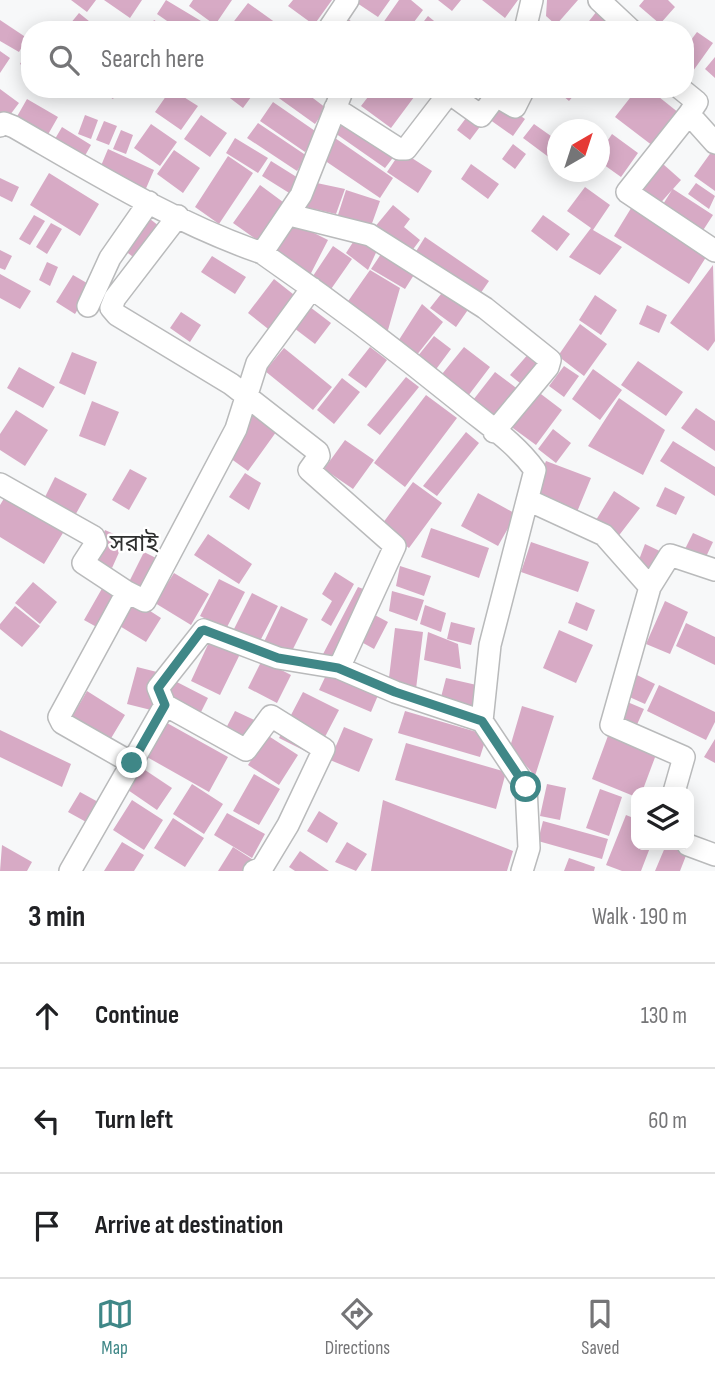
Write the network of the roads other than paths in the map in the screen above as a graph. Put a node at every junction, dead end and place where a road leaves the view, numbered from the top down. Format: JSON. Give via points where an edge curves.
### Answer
{"nodes":[{"id":1,"x":348,"y":0,"type":"edge"},
{"id":2,"x":532,"y":0,"type":"edge"},
{"id":3,"x":599,"y":0,"type":"edge"},
{"id":4,"x":334,"y":21,"type":"edge"},
{"id":5,"x":527,"y":21,"type":"edge"},
{"id":6,"x":621,"y":21,"type":"edge"},
{"id":7,"x":339,"y":98,"type":"edge"},
{"id":8,"x":445,"y":98,"type":"edge"},
{"id":9,"x":456,"y":98,"type":"edge"},
{"id":10,"x":494,"y":98,"type":"edge"},
{"id":11,"x":499,"y":98,"type":"edge"},
{"id":12,"x":520,"y":98,"type":"edge"},
{"id":13,"x":692,"y":98,"type":"edge"},
{"id":14,"x":689,"y":114,"type":"junction"},
{"id":15,"x":0,"y":126,"type":"edge"},
{"id":16,"x":715,"y":144,"type":"edge"},
{"id":17,"x":149,"y":202,"type":"junction"},
{"id":18,"x":290,"y":215,"type":"junction"},
{"id":19,"x":178,"y":216,"type":"junction"},
{"id":20,"x":715,"y":251,"type":"edge"},
{"id":21,"x":262,"y":253,"type":"junction"},
{"id":22,"x":312,"y":288,"type":"junction"},
{"id":23,"x":88,"y":306,"type":"dead end"},
{"id":24,"x":495,"y":432,"type":"junction"},
{"id":25,"x":0,"y":484,"type":"edge"},
{"id":26,"x":528,"y":500,"type":"junction"},
{"id":27,"x":715,"y":570,"type":"edge"},
{"id":28,"x":650,"y":587,"type":"junction"},
{"id":29,"x":127,"y":592,"type":"junction"},
{"id":30,"x":338,"y":668,"type":"junction"},
{"id":31,"x":165,"y":705,"type":"junction"},
{"id":32,"x":482,"y":721,"type":"junction"},
{"id":33,"x":132,"y":763,"type":"junction"},
{"id":34,"x":675,"y":787,"type":"edge"},
{"id":35,"x":694,"y":846,"type":"edge"},
{"id":36,"x":714,"y":851,"type":"edge"},
{"id":37,"x":70,"y":871,"type":"edge"},
{"id":38,"x":254,"y":871,"type":"edge"},
{"id":39,"x":522,"y":871,"type":"edge"}],
"edges":[{"from":1,"to":4,"type":"street"},
{"from":2,"to":5,"type":"street"},
{"from":3,"to":6,"type":"street"},
{"from":7,"to":8,"type":"street","via":[[399,149],[407,149]]},
{"from":7,"to":18,"type":"street"},
{"from":9,"to":10,"type":"street","via":[[481,116]]},
{"from":11,"to":12,"type":"street","via":[[515,107]]},
{"from":13,"to":14,"type":"street","via":[[697,102]]},
{"from":14,"to":16,"type":"street"},
{"from":14,"to":20,"type":"street","via":[[627,192]]},
{"from":15,"to":17,"type":"street","via":[[14,127]]},
{"from":17,"to":19,"type":"street"},
{"from":17,"to":23,"type":"street","via":[[110,258]]},
{"from":18,"to":21,"type":"street"},
{"from":18,"to":24,"type":"street","via":[[370,235],[485,308],[545,354],[550,360],[548,367]]},
{"from":19,"to":21,"type":"street"},
{"from":19,"to":30,"type":"street","via":[[111,308],[231,384],[317,452],[309,470],[395,547]]},
{"from":21,"to":22,"type":"street"},
{"from":22,"to":24,"type":"street"},
{"from":22,"to":29,"type":"street","via":[[257,363],[236,429],[145,601]]},
{"from":24,"to":26,"type":"street","via":[[519,448],[535,470]]},
{"from":25,"to":29,"type":"street","via":[[94,537],[96,543],[83,564]]},
{"from":26,"to":28,"type":"street","via":[[604,535]]},
{"from":26,"to":32,"type":"street","via":[[490,645]]},
{"from":27,"to":28,"type":"street","via":[[670,555]]},
{"from":28,"to":34,"type":"street","via":[[611,725],[684,757]]},
{"from":29,"to":33,"type":"street","via":[[59,721]]},
{"from":30,"to":31,"type":"street","via":[[278,658],[204,630],[158,688]]},
{"from":30,"to":32,"type":"street"},
{"from":31,"to":33,"type":"street"},
{"from":31,"to":38,"type":"street","via":[[246,750],[271,716],[324,749],[288,825],[262,868]]},
{"from":32,"to":39,"type":"street","via":[[526,787],[529,848]]},
{"from":33,"to":37,"type":"street"},
{"from":35,"to":36,"type":"street"}]}
